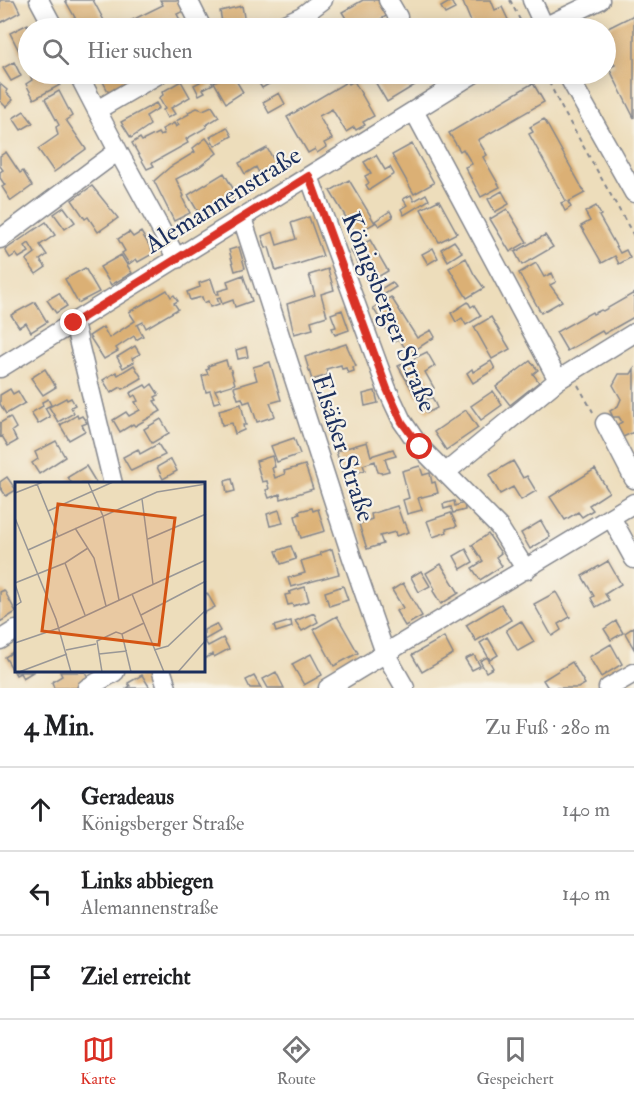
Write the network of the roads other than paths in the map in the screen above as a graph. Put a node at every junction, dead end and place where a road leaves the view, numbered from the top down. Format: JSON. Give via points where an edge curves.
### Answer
{"nodes":[{"id":1,"x":39,"y":0,"type":"edge"},
{"id":2,"x":188,"y":0,"type":"edge"},
{"id":3,"x":323,"y":0,"type":"edge"},
{"id":4,"x":388,"y":0,"type":"edge"},
{"id":5,"x":532,"y":0,"type":"edge"},
{"id":6,"x":600,"y":0,"type":"edge"},
{"id":7,"x":398,"y":16,"type":"dead end"},
{"id":8,"x":49,"y":18,"type":"edge"},
{"id":9,"x":197,"y":18,"type":"edge"},
{"id":10,"x":298,"y":18,"type":"edge"},
{"id":11,"x":540,"y":18,"type":"edge"},
{"id":12,"x":564,"y":18,"type":"edge"},
{"id":13,"x":83,"y":84,"type":"edge"},
{"id":14,"x":142,"y":84,"type":"edge"},
{"id":15,"x":457,"y":84,"type":"edge"},
{"id":16,"x":573,"y":84,"type":"edge"},
{"id":17,"x":97,"y":110,"type":"junction"},
{"id":18,"x":414,"y":111,"type":"junction"},
{"id":19,"x":118,"y":151,"type":"junction"},
{"id":20,"x":309,"y":176,"type":"junction"},
{"id":21,"x":634,"y":193,"type":"edge"},
{"id":22,"x":242,"y":219,"type":"junction"},
{"id":23,"x":0,"y":238,"type":"edge"},
{"id":24,"x":177,"y":259,"type":"junction"},
{"id":25,"x":74,"y":323,"type":"junction"},
{"id":26,"x":634,"y":333,"type":"edge"},
{"id":27,"x":0,"y":368,"type":"edge"},
{"id":28,"x":564,"y":376,"type":"junction"},
{"id":29,"x":605,"y":423,"type":"road end"},
{"id":30,"x":445,"y":473,"type":"junction"},
{"id":31,"x":634,"y":479,"type":"edge"},
{"id":32,"x":113,"y":482,"type":"edge"},
{"id":33,"x":634,"y":503,"type":"edge"},
{"id":34,"x":611,"y":518,"type":"junction"},
{"id":35,"x":634,"y":559,"type":"edge"},
{"id":36,"x":526,"y":570,"type":"junction"},
{"id":37,"x":15,"y":631,"type":"edge"},
{"id":38,"x":0,"y":640,"type":"edge"},
{"id":39,"x":385,"y":654,"type":"junction"},
{"id":40,"x":113,"y":673,"type":"edge"},
{"id":41,"x":162,"y":673,"type":"edge"},
{"id":42,"x":634,"y":673,"type":"edge"},
{"id":43,"x":87,"y":688,"type":"edge"},
{"id":44,"x":167,"y":688,"type":"edge"},
{"id":45,"x":328,"y":688,"type":"edge"},
{"id":46,"x":405,"y":688,"type":"edge"},
{"id":47,"x":608,"y":688,"type":"edge"}],
"edges":[{"from":1,"to":8,"type":"street"},
{"from":2,"to":9,"type":"street"},
{"from":3,"to":10,"type":"street"},
{"from":4,"to":7,"type":"street"},
{"from":5,"to":11,"type":"street"},
{"from":6,"to":12,"type":"street"},
{"from":13,"to":17,"type":"street"},
{"from":14,"to":17,"type":"street"},
{"from":15,"to":18,"type":"street","name":"Alemannenstraße"},
{"from":16,"to":21,"type":"street"},
{"from":17,"to":19,"type":"street"},
{"from":18,"to":20,"type":"street","name":"Alemannenstraße"},
{"from":18,"to":28,"type":"street"},
{"from":19,"to":23,"type":"street"},
{"from":19,"to":24,"type":"street"},
{"from":20,"to":22,"type":"street","name":"Alemannenstraße"},
{"from":20,"to":30,"type":"street","name":"Königsberger Straße","via":[[402,422]]},
{"from":22,"to":24,"type":"street","name":"Alemannenstraße"},
{"from":22,"to":39,"type":"street","name":"Elsäßer Straße"},
{"from":24,"to":25,"type":"street","name":"Alemannenstraße"},
{"from":25,"to":27,"type":"street","name":"Alemannenstraße"},
{"from":25,"to":32,"type":"street"},
{"from":26,"to":28,"type":"street"},
{"from":28,"to":30,"type":"street"},
{"from":29,"to":31,"type":"street"},
{"from":30,"to":36,"type":"street","name":"Königsberger Straße","via":[[499,527]]},
{"from":33,"to":34,"type":"street"},
{"from":34,"to":35,"type":"street"},
{"from":34,"to":36,"type":"street"},
{"from":36,"to":39,"type":"street"},
{"from":37,"to":38,"type":"street"},
{"from":39,"to":45,"type":"street"},
{"from":39,"to":46,"type":"street","name":"Elsäßer Straße"},
{"from":40,"to":43,"type":"street"},
{"from":41,"to":44,"type":"street"},
{"from":42,"to":47,"type":"street"}]}
